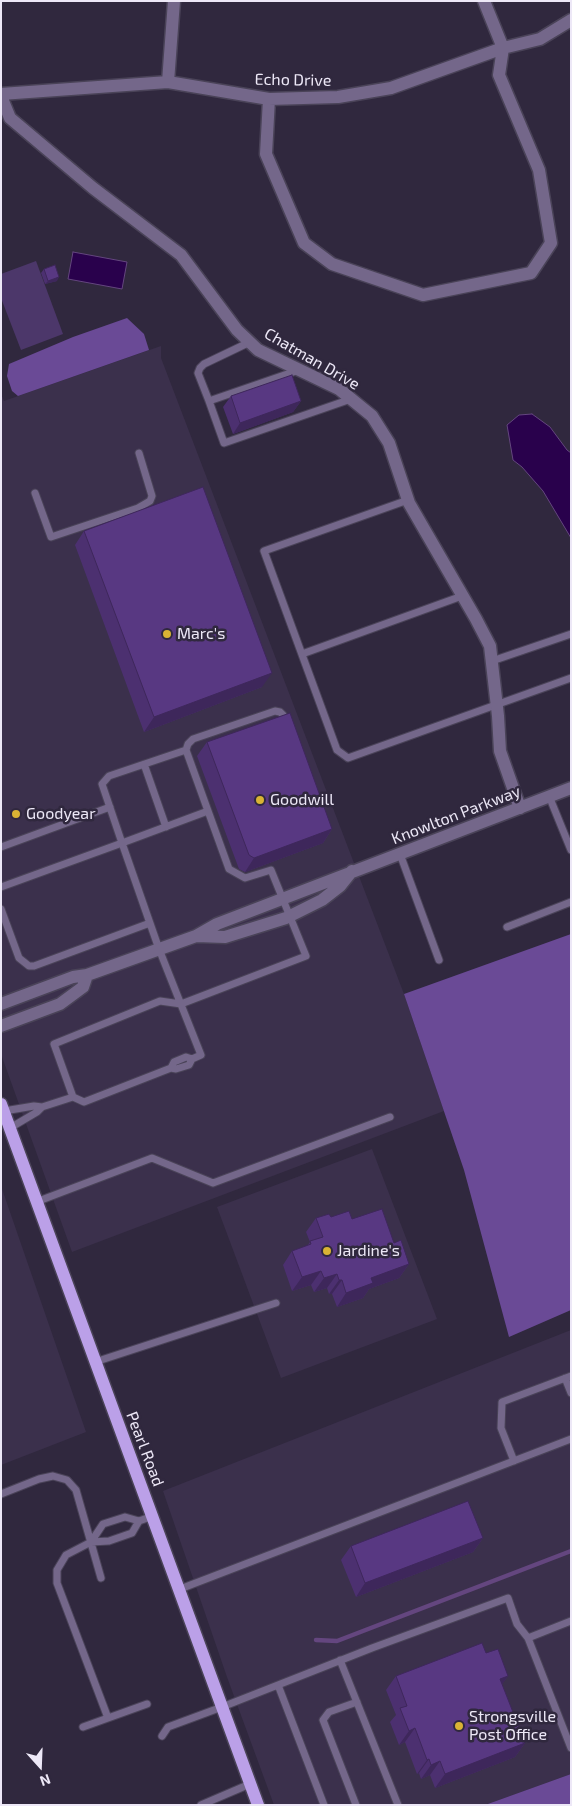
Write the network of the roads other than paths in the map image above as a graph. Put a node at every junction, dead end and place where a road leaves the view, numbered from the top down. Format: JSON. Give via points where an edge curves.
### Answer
{"nodes":[{"id":1,"x":174,"y":1,"type":"edge"},
{"id":2,"x":484,"y":1,"type":"edge"},
{"id":3,"x":571,"y":20,"type":"edge"},
{"id":4,"x":503,"y":48,"type":"junction"},
{"id":5,"x":168,"y":82,"type":"junction"},
{"id":6,"x":1,"y":95,"type":"edge"},
{"id":7,"x":269,"y":99,"type":"junction"},
{"id":8,"x":250,"y":342,"type":"junction"},
{"id":9,"x":299,"y":370,"type":"junction"},
{"id":10,"x":351,"y":399,"type":"junction"},
{"id":11,"x":209,"y":402,"type":"junction"},
{"id":12,"x":139,"y":453,"type":"dead end"},
{"id":13,"x":35,"y":493,"type":"dead end"},
{"id":14,"x":408,"y":500,"type":"junction"},
{"id":15,"x":462,"y":596,"type":"junction"},
{"id":16,"x":571,"y":634,"type":"edge"},
{"id":17,"x":302,"y":654,"type":"junction"},
{"id":18,"x":492,"y":660,"type":"junction"},
{"id":19,"x":571,"y":678,"type":"edge"},
{"id":20,"x":497,"y":704,"type":"junction"},
{"id":21,"x":287,"y":722,"type":"edge"},
{"id":22,"x":186,"y":750,"type":"junction"},
{"id":23,"x":144,"y":764,"type":"junction"},
{"id":24,"x":571,"y":788,"type":"edge"},
{"id":25,"x":549,"y":796,"type":"junction"},
{"id":26,"x":110,"y":807,"type":"junction"},
{"id":27,"x":520,"y":808,"type":"junction"},
{"id":28,"x":208,"y":811,"type":"junction"},
{"id":29,"x":166,"y":827,"type":"junction"},
{"id":30,"x":122,"y":843,"type":"junction"},
{"id":31,"x":1,"y":847,"type":"edge"},
{"id":32,"x":571,"y":850,"type":"edge"},
{"id":33,"x":400,"y":854,"type":"junction"},
{"id":34,"x":352,"y":871,"type":"junction"},
{"id":35,"x":1,"y":887,"type":"edge"},
{"id":36,"x":282,"y":899,"type":"junction"},
{"id":37,"x":571,"y":902,"type":"edge"},
{"id":38,"x":1,"y":909,"type":"edge"},
{"id":39,"x":290,"y":916,"type":"junction"},
{"id":40,"x":150,"y":923,"type":"junction"},
{"id":41,"x":507,"y":927,"type":"dead end"},
{"id":42,"x":196,"y":936,"type":"junction"},
{"id":43,"x":159,"y":949,"type":"junction"},
{"id":44,"x":439,"y":960,"type":"dead end"},
{"id":45,"x":86,"y":975,"type":"junction"},
{"id":46,"x":1,"y":1004,"type":"edge"},
{"id":47,"x":181,"y":1004,"type":"junction"},
{"id":48,"x":1,"y":1026,"type":"edge"},
{"id":49,"x":73,"y":1097,"type":"junction"},
{"id":50,"x":2,"y":1108,"type":"edge"},
{"id":51,"x":42,"y":1108,"type":"junction"},
{"id":52,"x":390,"y":1117,"type":"dead end"},
{"id":53,"x":10,"y":1128,"type":"junction"},
{"id":54,"x":36,"y":1202,"type":"junction"},
{"id":55,"x":276,"y":1303,"type":"dead end"},
{"id":56,"x":95,"y":1362,"type":"junction"},
{"id":57,"x":568,"y":1377,"type":"edge"},
{"id":58,"x":571,"y":1393,"type":"edge"},
{"id":59,"x":571,"y":1439,"type":"edge"},
{"id":60,"x":514,"y":1461,"type":"junction"},
{"id":61,"x":1,"y":1494,"type":"edge"},
{"id":62,"x":153,"y":1516,"type":"junction"},
{"id":63,"x":139,"y":1521,"type":"junction"},
{"id":64,"x":91,"y":1542,"type":"junction"},
{"id":65,"x":102,"y":1578,"type":"dead end"},
{"id":66,"x":180,"y":1589,"type":"junction"},
{"id":67,"x":571,"y":1621,"type":"edge"},
{"id":68,"x":528,"y":1638,"type":"junction"},
{"id":69,"x":340,"y":1660,"type":"junction"},
{"id":70,"x":278,"y":1685,"type":"junction"},
{"id":71,"x":357,"y":1702,"type":"junction"},
{"id":72,"x":148,"y":1704,"type":"dead end"},
{"id":73,"x":222,"y":1707,"type":"junction"},
{"id":74,"x":108,"y":1718,"type":"junction"},
{"id":75,"x":83,"y":1728,"type":"dead end"},
{"id":76,"x":162,"y":1736,"type":"dead end"},
{"id":77,"x":571,"y":1748,"type":"edge"},
{"id":78,"x":250,"y":1784,"type":"junction"},
{"id":79,"x":201,"y":1805,"type":"edge"},
{"id":80,"x":258,"y":1805,"type":"edge"},
{"id":81,"x":324,"y":1805,"type":"edge"},
{"id":82,"x":356,"y":1805,"type":"edge"},
{"id":83,"x":398,"y":1805,"type":"edge"}],
"edges":[{"from":1,"to":5,"type":"street"},
{"from":2,"to":4,"type":"street"},
{"from":3,"to":4,"type":"street","name":"Echo Drive","via":[[540,39]]},
{"from":4,"to":7,"type":"street","name":"Echo Drive","via":[[391,88],[338,98]]},
{"from":4,"to":7,"type":"street","via":[[499,75],[539,170],[551,243],[531,274],[423,295],[332,264],[304,243],[266,154]]},
{"from":5,"to":6,"type":"street","name":"Echo Drive"},
{"from":5,"to":7,"type":"street","name":"Echo Drive"},
{"from":6,"to":8,"type":"street","name":"Chatman Drive","via":[[10,118],[93,188],[181,255],[237,330]]},
{"from":8,"to":9,"type":"street","name":"Chatman Drive","via":[[258,350]]},
{"from":8,"to":11,"type":"lane","via":[[200,368],[198,373]]},
{"from":9,"to":10,"type":"street","name":"Chatman Drive","via":[[339,389]]},
{"from":9,"to":11,"type":"lane"},
{"from":10,"to":11,"type":"lane","via":[[224,443]]},
{"from":10,"to":14,"type":"street","name":"Chatman Drive","via":[[372,416],[389,442]]},
{"from":12,"to":13,"type":"lane","via":[[152,496],[138,508],[51,537]]},
{"from":14,"to":15,"type":"street","name":"Chatman Drive"},
{"from":14,"to":17,"type":"lane","via":[[264,551]]},
{"from":15,"to":17,"type":"lane"},
{"from":15,"to":18,"type":"street","name":"Chatman Drive","via":[[490,646]]},
{"from":16,"to":18,"type":"lane"},
{"from":17,"to":20,"type":"lane","via":[[337,750],[348,758]]},
{"from":18,"to":20,"type":"street","name":"Chatman Drive"},
{"from":19,"to":20,"type":"lane"},
{"from":20,"to":27,"type":"street","name":"Chatman Drive","via":[[500,750]]},
{"from":21,"to":22,"type":"lane","via":[[280,712],[275,711],[194,740]]},
{"from":22,"to":23,"type":"lane"},
{"from":22,"to":28,"type":"lane"},
{"from":23,"to":26,"type":"lane","via":[[109,776],[102,784]]},
{"from":23,"to":29,"type":"lane"},
{"from":24,"to":25,"type":"street","name":"Knowlton Parkway"},
{"from":25,"to":27,"type":"street","name":"Knowlton Parkway"},
{"from":25,"to":32,"type":"lane"},
{"from":26,"to":30,"type":"lane"},
{"from":26,"to":31,"type":"lane"},
{"from":27,"to":33,"type":"street","name":"Knowlton Parkway"},
{"from":28,"to":29,"type":"lane"},
{"from":28,"to":36,"type":"lane","via":[[229,869],[245,878],[271,870]]},
{"from":29,"to":30,"type":"lane"},
{"from":30,"to":35,"type":"lane"},
{"from":30,"to":40,"type":"lane"},
{"from":33,"to":34,"type":"street","name":"Knowlton Parkway"},
{"from":33,"to":44,"type":"lane"},
{"from":34,"to":36,"type":"street","name":"Knowlton Parkway"},
{"from":34,"to":39,"type":"street","name":"Knowlton Parkway","via":[[322,900]]},
{"from":36,"to":39,"type":"lane"},
{"from":36,"to":42,"type":"street","name":"Knowlton Parkway","via":[[217,924]]},
{"from":37,"to":41,"type":"lane"},
{"from":38,"to":40,"type":"lane","via":[[19,958],[29,966]]},
{"from":39,"to":42,"type":"street","name":"Knowlton Parkway","via":[[224,937]]},
{"from":39,"to":47,"type":"lane","via":[[306,956]]},
{"from":40,"to":43,"type":"lane"},
{"from":42,"to":43,"type":"street","name":"Knowlton Parkway"},
{"from":43,"to":45,"type":"street","name":"Knowlton Parkway"},
{"from":43,"to":47,"type":"lane"},
{"from":45,"to":46,"type":"street","name":"Knowlton Parkway"},
{"from":45,"to":48,"type":"street","via":[[83,987],[60,1004]]},
{"from":47,"to":49,"type":"lane","via":[[160,1001],[54,1044]]},
{"from":47,"to":49,"type":"lane","via":[[201,1056],[186,1056],[174,1062],[171,1068],[84,1102]]},
{"from":49,"to":51,"type":"lane"},
{"from":50,"to":51,"type":"lane"},
{"from":50,"to":53,"type":"main road","name":"Pearl Road"},
{"from":51,"to":53,"type":"lane"},
{"from":52,"to":54,"type":"lane","via":[[213,1183],[152,1158]]},
{"from":53,"to":54,"type":"main road","name":"Pearl Road"},
{"from":54,"to":56,"type":"main road","name":"Pearl Road"},
{"from":55,"to":56,"type":"lane"},
{"from":56,"to":62,"type":"main road","name":"Pearl Road"},
{"from":57,"to":58,"type":"lane"},
{"from":57,"to":60,"type":"lane","via":[[502,1402],[500,1428]]},
{"from":59,"to":60,"type":"lane"},
{"from":60,"to":66,"type":"lane"},
{"from":61,"to":64,"type":"lane","via":[[39,1479],[54,1476],[67,1480],[76,1490]]},
{"from":62,"to":63,"type":"lane"},
{"from":62,"to":66,"type":"main road","name":"Pearl Road"},
{"from":63,"to":64,"type":"lane","via":[[132,1533],[109,1541]]},
{"from":63,"to":64,"type":"lane","via":[[125,1517],[103,1524]]},
{"from":64,"to":65,"type":"lane"},
{"from":64,"to":74,"type":"lane","via":[[66,1555],[57,1570],[57,1583]]},
{"from":66,"to":73,"type":"main road","name":"Pearl Road"},
{"from":67,"to":68,"type":"lane"},
{"from":68,"to":69,"type":"lane","via":[[517,1624],[508,1598]]},
{"from":68,"to":77,"type":"lane"},
{"from":69,"to":70,"type":"lane"},
{"from":69,"to":71,"type":"lane"},
{"from":70,"to":73,"type":"lane"},
{"from":70,"to":81,"type":"lane"},
{"from":71,"to":82,"type":"lane","via":[[329,1712],[323,1720]]},
{"from":71,"to":83,"type":"lane"},
{"from":72,"to":74,"type":"lane"},
{"from":73,"to":76,"type":"lane","via":[[168,1727]]},
{"from":73,"to":78,"type":"main road","name":"Pearl Road"},
{"from":74,"to":75,"type":"lane"},
{"from":78,"to":79,"type":"lane"},
{"from":78,"to":80,"type":"main road","name":"Pearl Road"}]}
